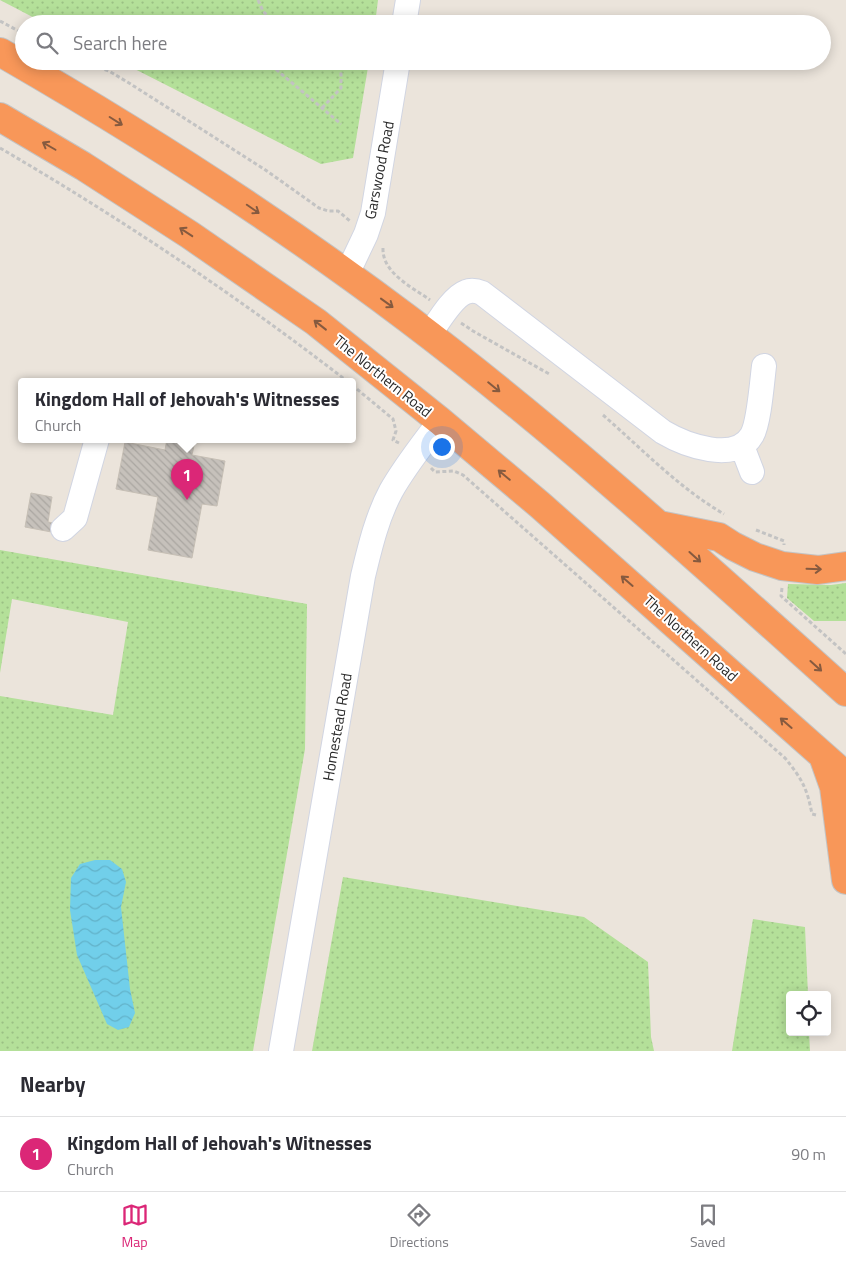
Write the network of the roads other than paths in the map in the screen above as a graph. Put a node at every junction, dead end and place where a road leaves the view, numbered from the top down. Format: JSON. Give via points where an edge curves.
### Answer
{"nodes":[{"id":1,"x":408,"y":0,"type":"edge"},
{"id":2,"x":406,"y":15,"type":"edge"},
{"id":3,"x":0,"y":52,"type":"edge"},
{"id":4,"x":15,"y":61,"type":"edge"},
{"id":5,"x":31,"y":70,"type":"edge"},
{"id":6,"x":397,"y":70,"type":"edge"},
{"id":7,"x":0,"y":117,"type":"edge"},
{"id":8,"x":347,"y":274,"type":"junction"},
{"id":9,"x":429,"y":335,"type":"junction"},
{"id":10,"x":764,"y":366,"type":"dead end"},
{"id":11,"x":440,"y":421,"type":"junction"},
{"id":12,"x":96,"y":443,"type":"edge"},
{"id":13,"x":742,"y":446,"type":"junction"},
{"id":14,"x":752,"y":472,"type":"dead end"},
{"id":15,"x":659,"y":525,"type":"junction"},
{"id":16,"x":63,"y":529,"type":"dead end"},
{"id":17,"x":846,"y":566,"type":"edge"},
{"id":18,"x":846,"y":692,"type":"edge"},
{"id":19,"x":823,"y":755,"type":"junction"},
{"id":20,"x":846,"y":776,"type":"edge"},
{"id":21,"x":846,"y":880,"type":"edge"},
{"id":22,"x":281,"y":1051,"type":"edge"}],
"edges":[{"from":1,"to":2,"type":"street"},
{"from":3,"to":4,"type":"highway","one_way":true},
{"from":5,"to":8,"type":"highway","one_way":true,"via":[[228,192]]},
{"from":6,"to":8,"type":"street","name":"Garswood Road","via":[[373,213]]},
{"from":11,"to":7,"type":"highway","name":"The Northern Road","one_way":true,"via":[[316,322],[190,234]]},
{"from":8,"to":9,"type":"highway","one_way":true},
{"from":9,"to":13,"type":"street","via":[[460,296],[467,291],[482,293],[671,437],[703,448],[729,450]]},
{"from":9,"to":15,"type":"highway","one_way":true,"via":[[536,420]]},
{"from":10,"to":13,"type":"street","via":[[753,433]]},
{"from":19,"to":11,"type":"highway","name":"The Northern Road","one_way":true},
{"from":11,"to":22,"type":"street","name":"Homestead Road","via":[[391,492],[372,538],[361,585]]},
{"from":12,"to":16,"type":"street","via":[[75,518]]},
{"from":13,"to":14,"type":"street"},
{"from":15,"to":17,"type":"highway","one_way":true,"via":[[719,537],[740,550],[782,566],[818,570]]},
{"from":15,"to":18,"type":"highway","one_way":true},
{"from":19,"to":20,"type":"highway","name":"The Northern Road"},
{"from":19,"to":21,"type":"highway","via":[[834,787]]}]}
